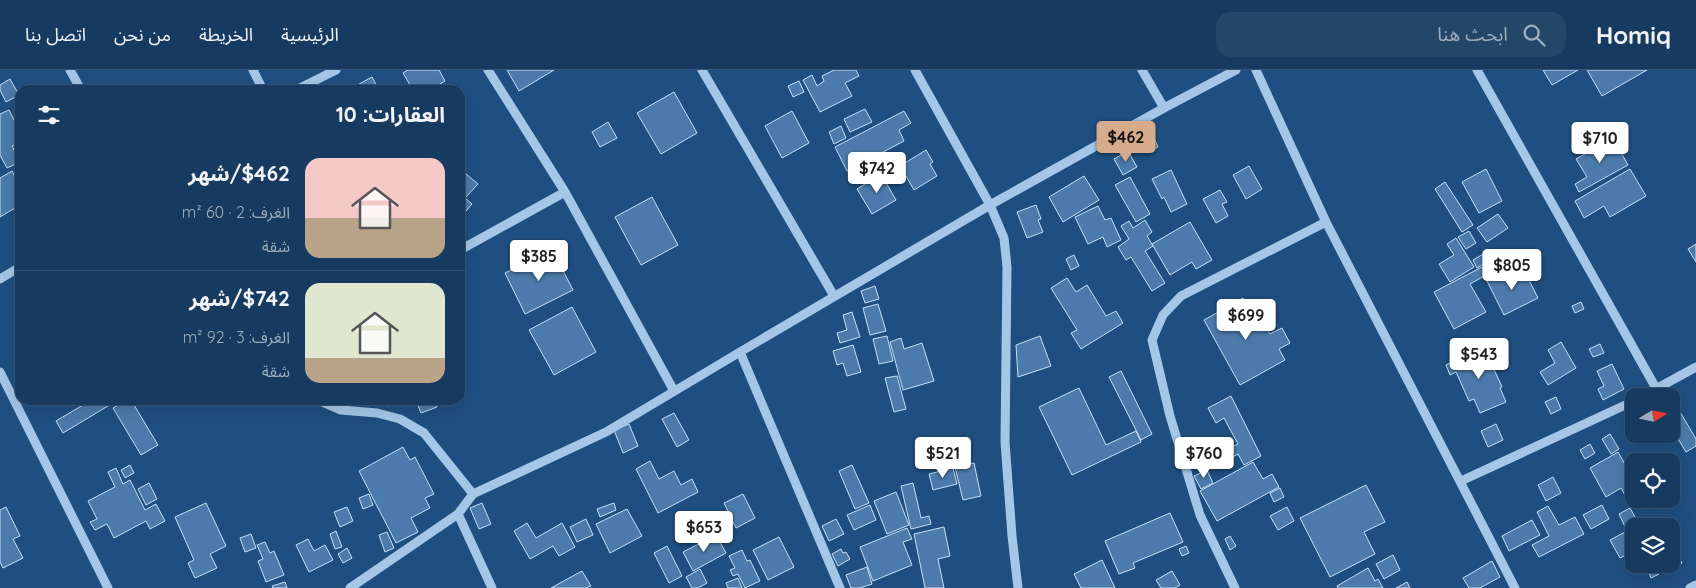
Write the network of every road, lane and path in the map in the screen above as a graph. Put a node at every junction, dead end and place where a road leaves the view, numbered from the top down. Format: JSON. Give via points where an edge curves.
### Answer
{"nodes":[{"id":1,"x":70,"y":70,"type":"edge"},
{"id":2,"x":253,"y":70,"type":"edge"},
{"id":3,"x":336,"y":70,"type":"edge"},
{"id":4,"x":488,"y":70,"type":"edge"},
{"id":5,"x":702,"y":70,"type":"edge"},
{"id":6,"x":915,"y":70,"type":"edge"},
{"id":7,"x":1142,"y":70,"type":"edge"},
{"id":8,"x":1236,"y":70,"type":"edge"},
{"id":9,"x":1256,"y":70,"type":"edge"},
{"id":10,"x":1477,"y":70,"type":"edge"},
{"id":11,"x":78,"y":85,"type":"edge"},
{"id":12,"x":260,"y":85,"type":"edge"},
{"id":13,"x":306,"y":85,"type":"edge"},
{"id":14,"x":1164,"y":108,"type":"junction"},
{"id":15,"x":564,"y":192,"type":"junction"},
{"id":16,"x":990,"y":205,"type":"junction"},
{"id":17,"x":1326,"y":222,"type":"junction"},
{"id":18,"x":465,"y":247,"type":"edge"},
{"id":19,"x":15,"y":271,"type":"edge"},
{"id":20,"x":0,"y":279,"type":"edge"},
{"id":21,"x":834,"y":296,"type":"junction"},
{"id":22,"x":740,"y":352,"type":"junction"},
{"id":23,"x":1696,"y":367,"type":"edge"},
{"id":24,"x":0,"y":372,"type":"edge"},
{"id":25,"x":1656,"y":388,"type":"edge"},
{"id":26,"x":1660,"y":388,"type":"edge"},
{"id":27,"x":674,"y":391,"type":"junction"},
{"id":28,"x":15,"y":402,"type":"edge"},
{"id":29,"x":16,"y":405,"type":"edge"},
{"id":30,"x":330,"y":405,"type":"edge"},
{"id":31,"x":1625,"y":405,"type":"edge"},
{"id":32,"x":1461,"y":481,"type":"junction"},
{"id":33,"x":473,"y":494,"type":"junction"},
{"id":34,"x":458,"y":514,"type":"junction"},
{"id":35,"x":1696,"y":585,"type":"edge"},
{"id":36,"x":108,"y":588,"type":"edge"},
{"id":37,"x":350,"y":588,"type":"edge"},
{"id":38,"x":492,"y":588,"type":"edge"},
{"id":39,"x":840,"y":588,"type":"edge"},
{"id":40,"x":1018,"y":588,"type":"edge"},
{"id":41,"x":1235,"y":588,"type":"edge"},
{"id":42,"x":1515,"y":588,"type":"edge"},
{"id":43,"x":1690,"y":588,"type":"edge"}],
"edges":[{"from":1,"to":11,"type":"street"},
{"from":2,"to":12,"type":"street"},
{"from":3,"to":13,"type":"street"},
{"from":4,"to":15,"type":"street"},
{"from":5,"to":21,"type":"street"},
{"from":6,"to":16,"type":"street"},
{"from":7,"to":14,"type":"street"},
{"from":8,"to":14,"type":"street"},
{"from":9,"to":17,"type":"street"},
{"from":10,"to":25,"type":"street"},
{"from":14,"to":16,"type":"street"},
{"from":15,"to":18,"type":"street"},
{"from":15,"to":27,"type":"street"},
{"from":16,"to":21,"type":"street"},
{"from":16,"to":40,"type":"street","via":[[1004,238],[1007,267],[1005,442]]},
{"from":17,"to":32,"type":"street"},
{"from":17,"to":41,"type":"street","via":[[1181,296],[1163,315],[1152,340],[1170,416],[1200,514]]},
{"from":19,"to":20,"type":"street"},
{"from":21,"to":22,"type":"street"},
{"from":22,"to":27,"type":"street"},
{"from":22,"to":39,"type":"street"},
{"from":23,"to":26,"type":"street"},
{"from":24,"to":28,"type":"street"},
{"from":27,"to":33,"type":"street","via":[[606,432]]},
{"from":29,"to":36,"type":"street"},
{"from":30,"to":33,"type":"street","via":[[341,410],[400,419],[424,433]]},
{"from":31,"to":32,"type":"street"},
{"from":32,"to":42,"type":"street"},
{"from":33,"to":34,"type":"street"},
{"from":34,"to":37,"type":"street"},
{"from":34,"to":38,"type":"street"},
{"from":35,"to":43,"type":"street"}]}
